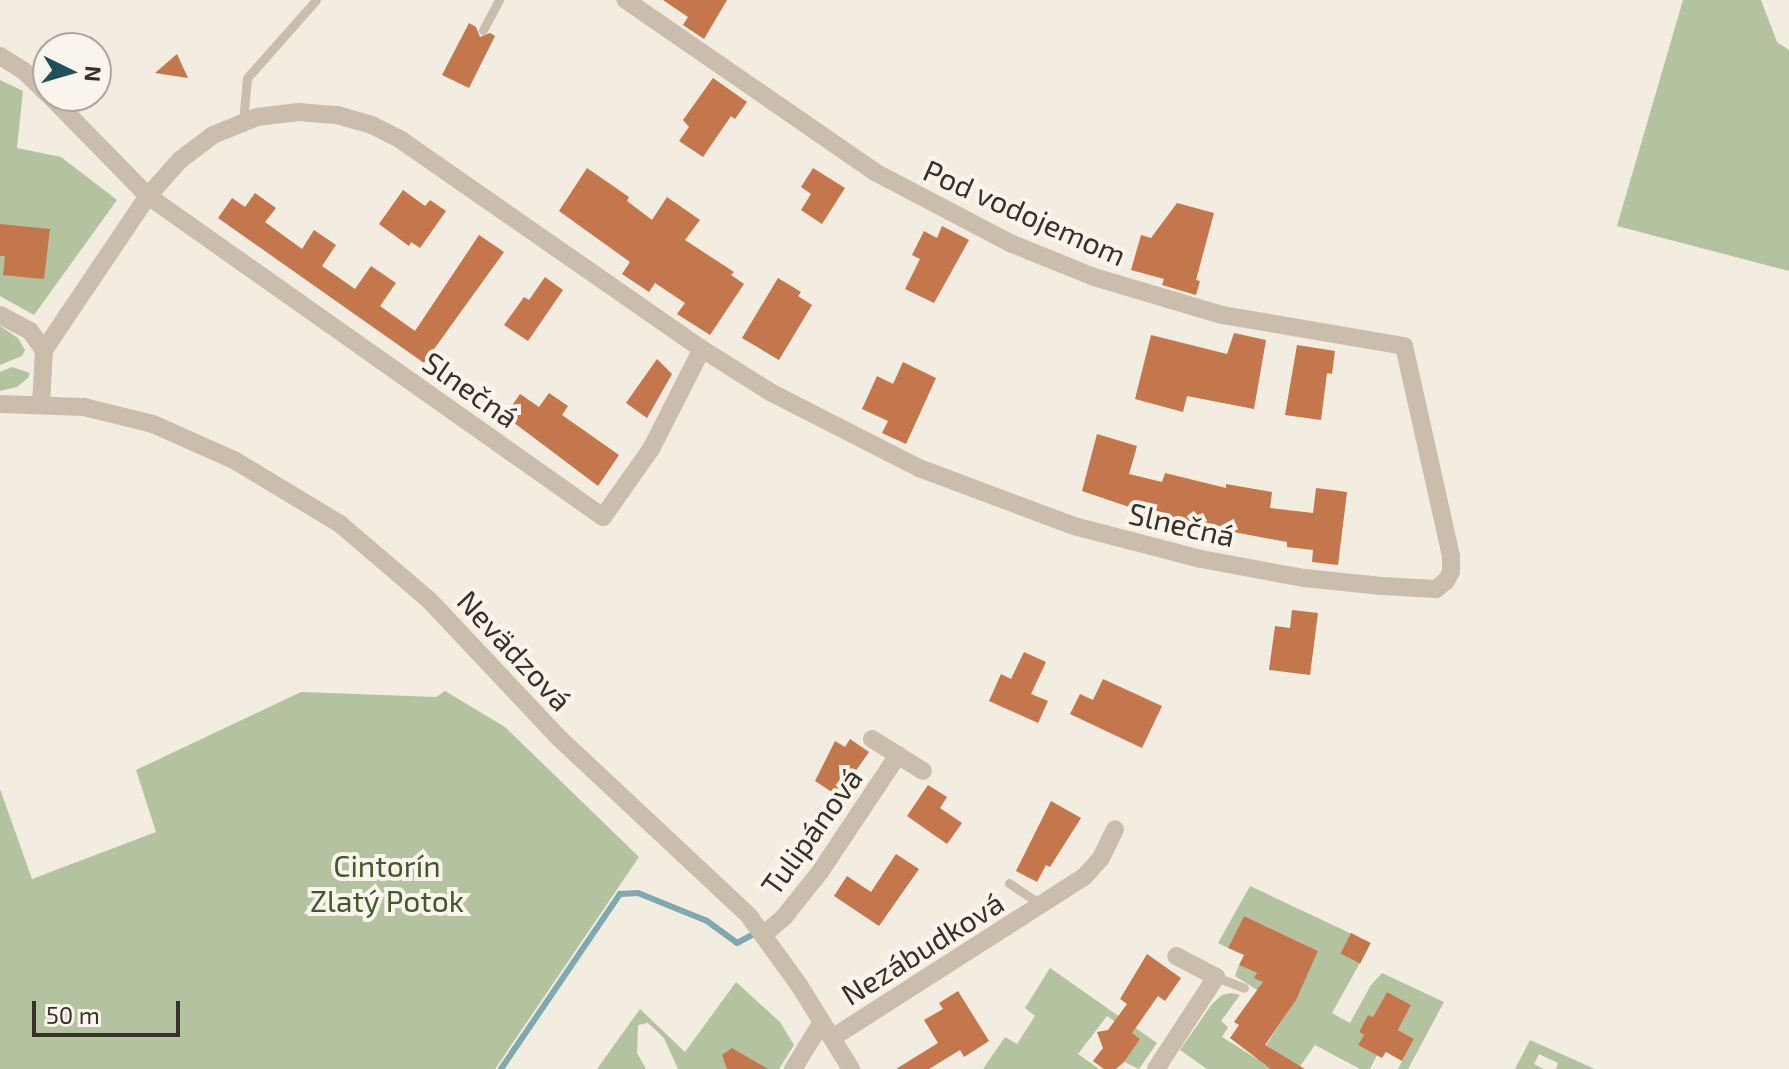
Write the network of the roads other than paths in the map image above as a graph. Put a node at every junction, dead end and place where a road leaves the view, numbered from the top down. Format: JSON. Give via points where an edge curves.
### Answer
{"nodes":[{"id":1,"x":316,"y":0,"type":"edge"},
{"id":2,"x":499,"y":0,"type":"edge"},
{"id":3,"x":626,"y":0,"type":"edge"},
{"id":4,"x":483,"y":30,"type":"dead end"},
{"id":5,"x":0,"y":56,"type":"edge"},
{"id":6,"x":32,"y":79,"type":"edge"},
{"id":7,"x":66,"y":112,"type":"edge"},
{"id":8,"x":243,"y":122,"type":"junction"},
{"id":9,"x":148,"y":196,"type":"junction"},
{"id":10,"x":0,"y":315,"type":"edge"},
{"id":11,"x":1404,"y":346,"type":"joint"},
{"id":12,"x":702,"y":349,"type":"junction"},
{"id":13,"x":44,"y":350,"type":"junction"},
{"id":14,"x":41,"y":403,"type":"junction"},
{"id":15,"x":0,"y":404,"type":"edge"},
{"id":16,"x":872,"y":739,"type":"dead end"},
{"id":17,"x":898,"y":755,"type":"junction"},
{"id":18,"x":923,"y":771,"type":"dead end"},
{"id":19,"x":1115,"y":829,"type":"dead end"},
{"id":20,"x":1009,"y":883,"type":"dead end"},
{"id":21,"x":1042,"y":905,"type":"junction"},
{"id":22,"x":764,"y":934,"type":"junction"},
{"id":23,"x":1176,"y":956,"type":"dead end"},
{"id":24,"x":1216,"y":977,"type":"junction"},
{"id":25,"x":1244,"y":988,"type":"dead end"},
{"id":26,"x":827,"y":1030,"type":"junction"},
{"id":27,"x":793,"y":1069,"type":"edge"},
{"id":28,"x":851,"y":1069,"type":"edge"},
{"id":29,"x":1156,"y":1069,"type":"edge"}],
"edges":[{"from":1,"to":8,"type":"lane","via":[[247,78]]},
{"from":2,"to":4,"type":"lane"},
{"from":3,"to":11,"type":"street","name":"Pod vodojemom","via":[[875,172],[1010,243],[1094,277],[1222,315]]},
{"from":5,"to":6,"type":"street"},
{"from":7,"to":9,"type":"street"},
{"from":8,"to":9,"type":"street","name":"Slnečná","via":[[196,147]]},
{"from":8,"to":12,"type":"street","name":"Slnečná","via":[[280,113],[317,113],[386,132]]},
{"from":9,"to":12,"type":"street","name":"Slnečná","via":[[603,517],[651,449]]},
{"from":9,"to":13,"type":"street","name":"Slnečná"},
{"from":10,"to":13,"type":"street","via":[[30,331]]},
{"from":11,"to":12,"type":"street","name":"Slnečná","via":[[1451,556],[1451,572],[1436,589],[1257,570],[1060,521],[878,449]]},
{"from":13,"to":14,"type":"street"},
{"from":14,"to":15,"type":"street"},
{"from":14,"to":22,"type":"street","name":"Nevädzová","via":[[153,424],[234,460],[340,524],[430,601],[558,737]]},
{"from":16,"to":17,"type":"street","name":"Tulipánová"},
{"from":17,"to":18,"type":"street","name":"Tulipánová"},
{"from":17,"to":22,"type":"street","name":"Tulipánová","via":[[820,872]]},
{"from":19,"to":21,"type":"street","name":"Nezábudková","via":[[1084,877]]},
{"from":20,"to":21,"type":"lane","name":"Nezábudková"},
{"from":21,"to":26,"type":"street","name":"Nezábudková"},
{"from":22,"to":26,"type":"street","name":"Nevädzová"},
{"from":23,"to":24,"type":"street"},
{"from":24,"to":25,"type":"lane"},
{"from":24,"to":29,"type":"street"},
{"from":26,"to":27,"type":"street","name":"Nezábudková"},
{"from":26,"to":28,"type":"street","name":"Nevädzová"}]}
